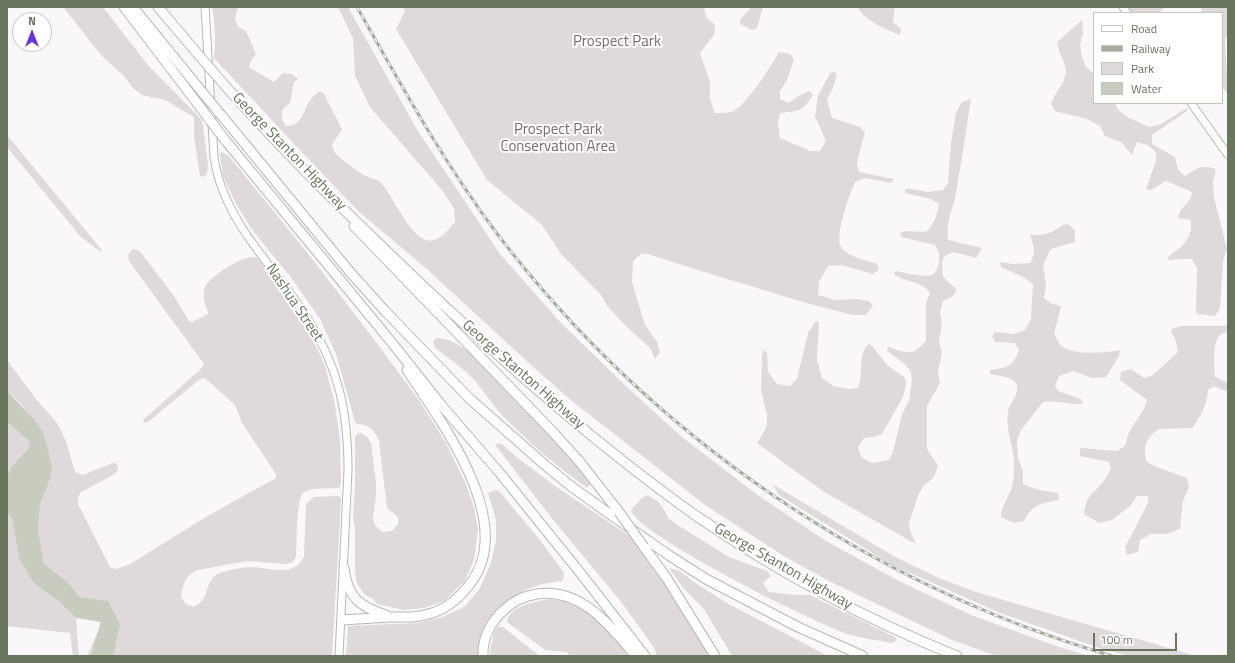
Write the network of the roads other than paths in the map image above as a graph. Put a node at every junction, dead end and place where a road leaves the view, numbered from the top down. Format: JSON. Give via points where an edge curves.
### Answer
{"nodes":[{"id":1,"x":124,"y":7,"type":"edge"},
{"id":2,"x":133,"y":7,"type":"edge"},
{"id":3,"x":158,"y":7,"type":"edge"},
{"id":4,"x":204,"y":7,"type":"edge"},
{"id":5,"x":1192,"y":104,"type":"edge"},
{"id":6,"x":1228,"y":155,"type":"edge"},
{"id":7,"x":313,"y":180,"type":"junction"},
{"id":8,"x":379,"y":327,"type":"junction"},
{"id":9,"x":344,"y":568,"type":"junction"},
{"id":10,"x":391,"y":617,"type":"junction"},
{"id":11,"x":342,"y":620,"type":"junction"},
{"id":12,"x":339,"y":656,"type":"edge"},
{"id":13,"x":483,"y":656,"type":"edge"},
{"id":14,"x":636,"y":656,"type":"edge"},
{"id":15,"x":644,"y":656,"type":"edge"},
{"id":16,"x":715,"y":656,"type":"edge"},
{"id":17,"x":863,"y":656,"type":"edge"},
{"id":18,"x":957,"y":656,"type":"edge"}],
"edges":[{"from":1,"to":8,"type":"highway","bridge":true,"via":[[225,140]]},
{"from":2,"to":17,"type":"highway","name":"George Stanton Highway","bridge":true,"via":[[350,272],[470,399],[572,487],[670,556],[798,627]]},
{"from":3,"to":7,"type":"highway","name":"George Stanton Highway","bridge":true,"via":[[221,81]]},
{"from":4,"to":9,"type":"main road","name":"Nashua Street","via":[[212,138],[219,180],[247,235],[307,318],[324,349],[338,386],[348,440]]},
{"from":5,"to":6,"type":"main road"},
{"from":7,"to":16,"type":"highway","bridge":true,"via":[[366,239],[552,431],[604,492],[666,577]]},
{"from":7,"to":18,"type":"highway","name":"George Stanton Highway","via":[[509,365],[657,487],[728,537],[806,584],[885,624]]},
{"from":8,"to":10,"type":"highway","via":[[462,457],[478,496],[484,531],[482,559],[477,574],[465,592],[454,602],[426,615],[412,618]]},
{"from":8,"to":15,"type":"highway","via":[[582,575]]},
{"from":9,"to":10,"type":"highway","via":[[348,588],[357,601],[369,609]]},
{"from":9,"to":11,"type":"main road","name":"Nashua Street"},
{"from":10,"to":11,"type":"highway"},
{"from":11,"to":12,"type":"main road","name":"Nashua Street"},
{"from":13,"to":14,"type":"highway","via":[[485,638],[502,611],[523,597],[550,593],[575,599],[594,611]]}]}
